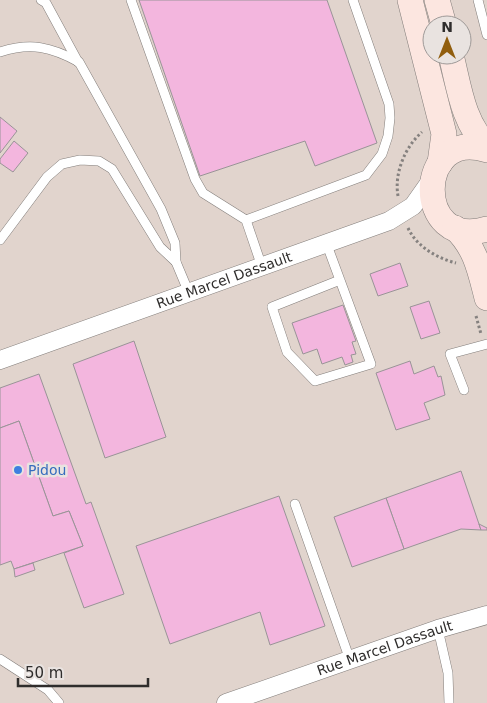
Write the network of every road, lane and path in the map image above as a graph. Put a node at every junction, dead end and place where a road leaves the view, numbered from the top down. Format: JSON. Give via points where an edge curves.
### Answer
{"nodes":[{"id":1,"x":131,"y":0,"type":"edge"},
{"id":2,"x":352,"y":0,"type":"edge"},
{"id":3,"x":410,"y":0,"type":"edge"},
{"id":4,"x":437,"y":0,"type":"edge"},
{"id":5,"x":478,"y":0,"type":"edge"},
{"id":6,"x":44,"y":1,"type":"edge"},
{"id":7,"x":441,"y":15,"type":"edge"},
{"id":8,"x":487,"y":35,"type":"edge"},
{"id":9,"x":0,"y":52,"type":"edge"},
{"id":10,"x":79,"y":62,"type":"junction"},
{"id":11,"x":454,"y":65,"type":"edge"},
{"id":12,"x":487,"y":146,"type":"edge"},
{"id":13,"x":487,"y":150,"type":"edge"},
{"id":14,"x":436,"y":171,"type":"junction"},
{"id":15,"x":246,"y":220,"type":"junction"},
{"id":16,"x":455,"y":228,"type":"junction"},
{"id":17,"x":487,"y":229,"type":"edge"},
{"id":18,"x":0,"y":240,"type":"edge"},
{"id":19,"x":326,"y":244,"type":"junction"},
{"id":20,"x":176,"y":262,"type":"junction"},
{"id":21,"x":262,"y":267,"type":"junction"},
{"id":22,"x":340,"y":280,"type":"junction"},
{"id":23,"x":189,"y":293,"type":"junction"},
{"id":24,"x":487,"y":298,"type":"edge"},
{"id":25,"x":487,"y":344,"type":"edge"},
{"id":26,"x":0,"y":360,"type":"edge"},
{"id":27,"x":464,"y":390,"type":"dead end"},
{"id":28,"x":295,"y":504,"type":"dead end"},
{"id":29,"x":487,"y":615,"type":"edge"},
{"id":30,"x":438,"y":629,"type":"junction"},
{"id":31,"x":0,"y":659,"type":"edge"},
{"id":32,"x":350,"y":660,"type":"junction"},
{"id":33,"x":60,"y":703,"type":"edge"},
{"id":34,"x":226,"y":703,"type":"edge"},
{"id":35,"x":449,"y":703,"type":"edge"}],
"edges":[{"from":1,"to":15,"type":"lane","via":[[194,179],[203,192]]},
{"from":2,"to":15,"type":"lane","via":[[389,104],[388,136],[382,154],[366,175]]},
{"from":3,"to":14,"type":"main road","via":[[444,134]]},
{"from":4,"to":7,"type":"main road"},
{"from":5,"to":8,"type":"lane"},
{"from":6,"to":10,"type":"lane"},
{"from":9,"to":10,"type":"lane","via":[[34,46],[58,51]]},
{"from":10,"to":20,"type":"lane","via":[[161,209],[175,243]]},
{"from":11,"to":12,"type":"main road","via":[[467,118]]},
{"from":13,"to":14,"type":"main road","via":[[460,150]]},
{"from":14,"to":16,"type":"main road","via":[[431,192],[436,210]]},
{"from":14,"to":19,"type":"street","name":"Rue Marcel Dassault","via":[[420,199],[403,214]]},
{"from":15,"to":21,"type":"lane"},
{"from":16,"to":17,"type":"main road","via":[[473,232]]},
{"from":16,"to":24,"type":"main road","via":[[469,242],[475,254]]},
{"from":18,"to":20,"type":"lane","via":[[47,177],[62,164],[80,160],[99,161],[112,169],[160,247]]},
{"from":19,"to":21,"type":"street","name":"Rue Marcel Dassault"},
{"from":19,"to":22,"type":"lane"},
{"from":20,"to":23,"type":"lane"},
{"from":21,"to":23,"type":"street","name":"Rue Marcel Dassault"},
{"from":22,"to":22,"type":"lane","via":[[371,364],[314,381],[288,352],[272,307]]},
{"from":23,"to":26,"type":"street","name":"Rue Marcel Dassault"},
{"from":25,"to":27,"type":"lane","via":[[450,354]]},
{"from":28,"to":32,"type":"lane"},
{"from":29,"to":30,"type":"street","name":"Rue Marcel Dassault"},
{"from":30,"to":32,"type":"street","name":"Rue Marcel Dassault"},
{"from":30,"to":35,"type":"lane","via":[[448,673]]},
{"from":31,"to":33,"type":"lane","via":[[48,690]]},
{"from":32,"to":34,"type":"street","name":"Rue Marcel Dassault"}]}
